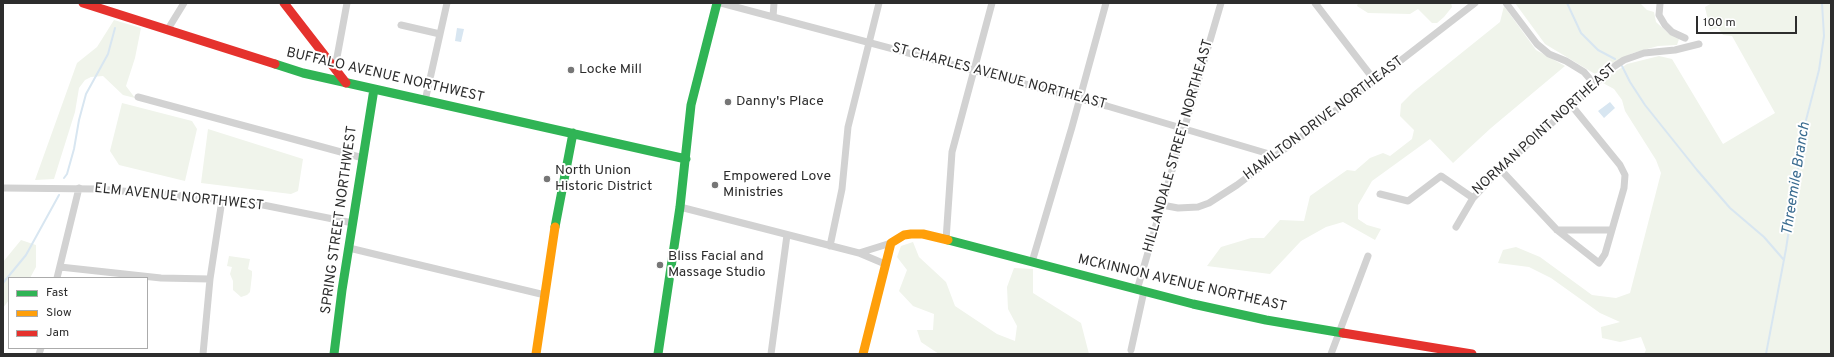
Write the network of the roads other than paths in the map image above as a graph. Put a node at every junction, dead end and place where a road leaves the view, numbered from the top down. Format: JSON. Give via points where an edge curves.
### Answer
{"nodes":[{"id":1,"x":83,"y":3,"type":"edge"},
{"id":2,"x":184,"y":3,"type":"edge"},
{"id":3,"x":284,"y":3,"type":"edge"},
{"id":4,"x":347,"y":3,"type":"edge"},
{"id":5,"x":447,"y":3,"type":"edge"},
{"id":6,"x":717,"y":3,"type":"edge"},
{"id":7,"x":721,"y":3,"type":"edge"},
{"id":8,"x":774,"y":3,"type":"edge"},
{"id":9,"x":879,"y":3,"type":"edge"},
{"id":10,"x":992,"y":3,"type":"edge"},
{"id":11,"x":1106,"y":3,"type":"edge"},
{"id":12,"x":1221,"y":3,"type":"edge"},
{"id":13,"x":1315,"y":3,"type":"edge"},
{"id":14,"x":1475,"y":3,"type":"edge"},
{"id":15,"x":1506,"y":3,"type":"edge"},
{"id":16,"x":1660,"y":4,"type":"dead end"},
{"id":17,"x":773,"y":16,"type":"junction"},
{"id":18,"x":401,"y":25,"type":"dead end"},
{"id":19,"x":168,"y":29,"type":"junction"},
{"id":20,"x":440,"y":34,"type":"junction"},
{"id":21,"x":869,"y":42,"type":"junction"},
{"id":22,"x":334,"y":68,"type":"junction"},
{"id":23,"x":974,"y":70,"type":"junction"},
{"id":24,"x":1375,"y":81,"type":"junction"},
{"id":25,"x":346,"y":83,"type":"junction"},
{"id":26,"x":1595,"y":85,"type":"junction"},
{"id":27,"x":374,"y":89,"type":"junction"},
{"id":28,"x":138,"y":97,"type":"dead end"},
{"id":29,"x":1080,"y":98,"type":"junction"},
{"id":30,"x":425,"y":101,"type":"junction"},
{"id":31,"x":1572,"y":106,"type":"junction"},
{"id":32,"x":1184,"y":129,"type":"junction"},
{"id":33,"x":573,"y":133,"type":"junction"},
{"id":34,"x":1276,"y":156,"type":"junction"},
{"id":35,"x":363,"y":158,"type":"junction"},
{"id":36,"x":686,"y":159,"type":"junction"},
{"id":37,"x":1500,"y":169,"type":"junction"},
{"id":38,"x":3,"y":188,"type":"edge"},
{"id":39,"x":79,"y":188,"type":"junction"},
{"id":40,"x":1380,"y":194,"type":"dead end"},
{"id":41,"x":1473,"y":198,"type":"junction"},
{"id":42,"x":222,"y":200,"type":"junction"},
{"id":43,"x":1162,"y":205,"type":"junction"},
{"id":44,"x":680,"y":207,"type":"junction"},
{"id":45,"x":353,"y":223,"type":"junction"},
{"id":46,"x":1456,"y":228,"type":"dead end"},
{"id":47,"x":1557,"y":230,"type":"junction"},
{"id":48,"x":1611,"y":230,"type":"junction"},
{"id":49,"x":787,"y":236,"type":"junction"},
{"id":50,"x":946,"y":240,"type":"junction"},
{"id":51,"x":891,"y":243,"type":"junction"},
{"id":52,"x":830,"y":246,"type":"junction"},
{"id":53,"x":349,"y":248,"type":"junction"},
{"id":54,"x":859,"y":253,"type":"junction"},
{"id":55,"x":1368,"y":256,"type":"dead end"},
{"id":56,"x":1032,"y":262,"type":"junction"},
{"id":57,"x":885,"y":264,"type":"junction"},
{"id":58,"x":60,"y":267,"type":"junction"},
{"id":59,"x":57,"y":277,"type":"edge"},
{"id":60,"x":210,"y":279,"type":"junction"},
{"id":61,"x":1141,"y":291,"type":"junction"},
{"id":62,"x":545,"y":295,"type":"junction"},
{"id":63,"x":1339,"y":333,"type":"junction"},
{"id":64,"x":1131,"y":350,"type":"dead end"},
{"id":65,"x":1422,"y":350,"type":"edge"},
{"id":66,"x":203,"y":354,"type":"edge"},
{"id":67,"x":334,"y":354,"type":"edge"},
{"id":68,"x":536,"y":354,"type":"edge"},
{"id":69,"x":658,"y":354,"type":"edge"},
{"id":70,"x":771,"y":354,"type":"edge"},
{"id":71,"x":863,"y":354,"type":"edge"},
{"id":72,"x":1331,"y":354,"type":"edge"},
{"id":73,"x":1472,"y":354,"type":"edge"}],
"edges":[{"from":1,"to":19,"type":"street","name":"BUFFALO AVENUE NORTHWEST"},
{"from":2,"to":19,"type":"street"},
{"from":3,"to":22,"type":"street"},
{"from":4,"to":22,"type":"street"},
{"from":5,"to":20,"type":"street"},
{"from":6,"to":36,"type":"street","via":[[691,105]]},
{"from":7,"to":17,"type":"street","name":"ST CHARLES AVENUE NORTHEAST"},
{"from":8,"to":17,"type":"street"},
{"from":9,"to":21,"type":"street"},
{"from":10,"to":23,"type":"street"},
{"from":11,"to":29,"type":"street"},
{"from":12,"to":32,"type":"street","name":"HILLANDALE STREET NORTHEAST"},
{"from":13,"to":24,"type":"street"},
{"from":14,"to":24,"type":"street","name":"HAMILTON DRIVE NORTHEAST"},
{"from":15,"to":26,"type":"street","via":[[1537,44],[1549,54],[1584,72]]},
{"from":16,"to":26,"type":"street","name":"NORMAN POINT NORTHEAST","via":[[1660,15],[1665,25],[1672,32],[1699,44],[1675,50],[1644,52],[1624,60],[1607,71]]},
{"from":17,"to":21,"type":"street","name":"ST CHARLES AVENUE NORTHEAST"},
{"from":18,"to":20,"type":"street"},
{"from":19,"to":25,"type":"street","name":"BUFFALO AVENUE NORTHWEST","via":[[303,73]]},
{"from":20,"to":30,"type":"street"},
{"from":21,"to":23,"type":"street","name":"ST CHARLES AVENUE NORTHEAST"},
{"from":21,"to":52,"type":"street","via":[[848,127],[842,189]]},
{"from":22,"to":25,"type":"street"},
{"from":23,"to":29,"type":"street","name":"ST CHARLES AVENUE NORTHEAST"},
{"from":23,"to":50,"type":"street","via":[[952,152]]},
{"from":24,"to":34,"type":"street","name":"HAMILTON DRIVE NORTHEAST"},
{"from":25,"to":27,"type":"street","name":"BUFFALO AVENUE NORTHWEST"},
{"from":26,"to":31,"type":"street","name":"NORMAN POINT NORTHEAST"},
{"from":27,"to":30,"type":"street","name":"BUFFALO AVENUE NORTHWEST"},
{"from":27,"to":35,"type":"street","name":"SPRING STREET NORTHWEST"},
{"from":28,"to":35,"type":"street"},
{"from":29,"to":32,"type":"street","name":"ST CHARLES AVENUE NORTHEAST"},
{"from":29,"to":56,"type":"street"},
{"from":30,"to":33,"type":"street","name":"BUFFALO AVENUE NORTHWEST"},
{"from":31,"to":37,"type":"street","name":"NORMAN POINT NORTHEAST"},
{"from":31,"to":48,"type":"street","via":[[1620,165],[1624,175],[1624,188]]},
{"from":32,"to":34,"type":"street","name":"ST CHARLES AVENUE NORTHEAST"},
{"from":32,"to":43,"type":"street","name":"HILLANDALE STREET NORTHEAST"},
{"from":33,"to":36,"type":"street","name":"BUFFALO AVENUE NORTHWEST"},
{"from":33,"to":62,"type":"street"},
{"from":34,"to":43,"type":"street","name":"HAMILTON DRIVE NORTHEAST","via":[[1209,203],[1191,208]]},
{"from":35,"to":45,"type":"street","name":"SPRING STREET NORTHWEST"},
{"from":36,"to":44,"type":"street"},
{"from":37,"to":41,"type":"street","name":"NORMAN POINT NORTHEAST"},
{"from":37,"to":47,"type":"street"},
{"from":38,"to":39,"type":"street","name":"ELM AVENUE NORTHWEST"},
{"from":39,"to":42,"type":"street","name":"ELM AVENUE NORTHWEST"},
{"from":39,"to":58,"type":"street"},
{"from":40,"to":41,"type":"street","name":"NORMAN POINT NORTHEAST","via":[[1408,201],[1441,176]]},
{"from":41,"to":46,"type":"street"},
{"from":42,"to":45,"type":"street","name":"ELM AVENUE NORTHWEST","via":[[263,205]]},
{"from":42,"to":60,"type":"street"},
{"from":43,"to":61,"type":"street","name":"HILLANDALE STREET NORTHEAST"},
{"from":44,"to":49,"type":"street"},
{"from":44,"to":69,"type":"street"},
{"from":45,"to":53,"type":"street","name":"SPRING STREET NORTHWEST"},
{"from":47,"to":48,"type":"street"},
{"from":47,"to":48,"type":"street","via":[[1599,263],[1606,254]]},
{"from":49,"to":52,"type":"street"},
{"from":49,"to":70,"type":"street"},
{"from":50,"to":51,"type":"street","name":"MCKINNON AVENUE NORTHEAST","via":[[923,234],[911,234]]},
{"from":50,"to":56,"type":"street","name":"MCKINNON AVENUE NORTHEAST"},
{"from":51,"to":54,"type":"street","name":"MCKINNON AVENUE NORTHEAST"},
{"from":51,"to":57,"type":"street"},
{"from":52,"to":54,"type":"street"},
{"from":53,"to":62,"type":"street"},
{"from":53,"to":67,"type":"street","name":"SPRING STREET NORTHWEST"},
{"from":54,"to":57,"type":"street"},
{"from":55,"to":63,"type":"street"},
{"from":56,"to":61,"type":"street","name":"MCKINNON AVENUE NORTHEAST"},
{"from":57,"to":71,"type":"street"},
{"from":58,"to":59,"type":"street"},
{"from":58,"to":60,"type":"street","via":[[161,278]]},
{"from":60,"to":66,"type":"street"},
{"from":61,"to":63,"type":"street","name":"MCKINNON AVENUE NORTHEAST","via":[[1258,318]]},
{"from":61,"to":64,"type":"street","name":"HILLANDALE STREET NORTHEAST"},
{"from":62,"to":68,"type":"street"},
{"from":63,"to":65,"type":"street","name":"MCKINNON AVENUE NORTHEAST"},
{"from":63,"to":72,"type":"street"},
{"from":65,"to":73,"type":"street","name":"MCKINNON AVENUE NORTHEAST"}]}
